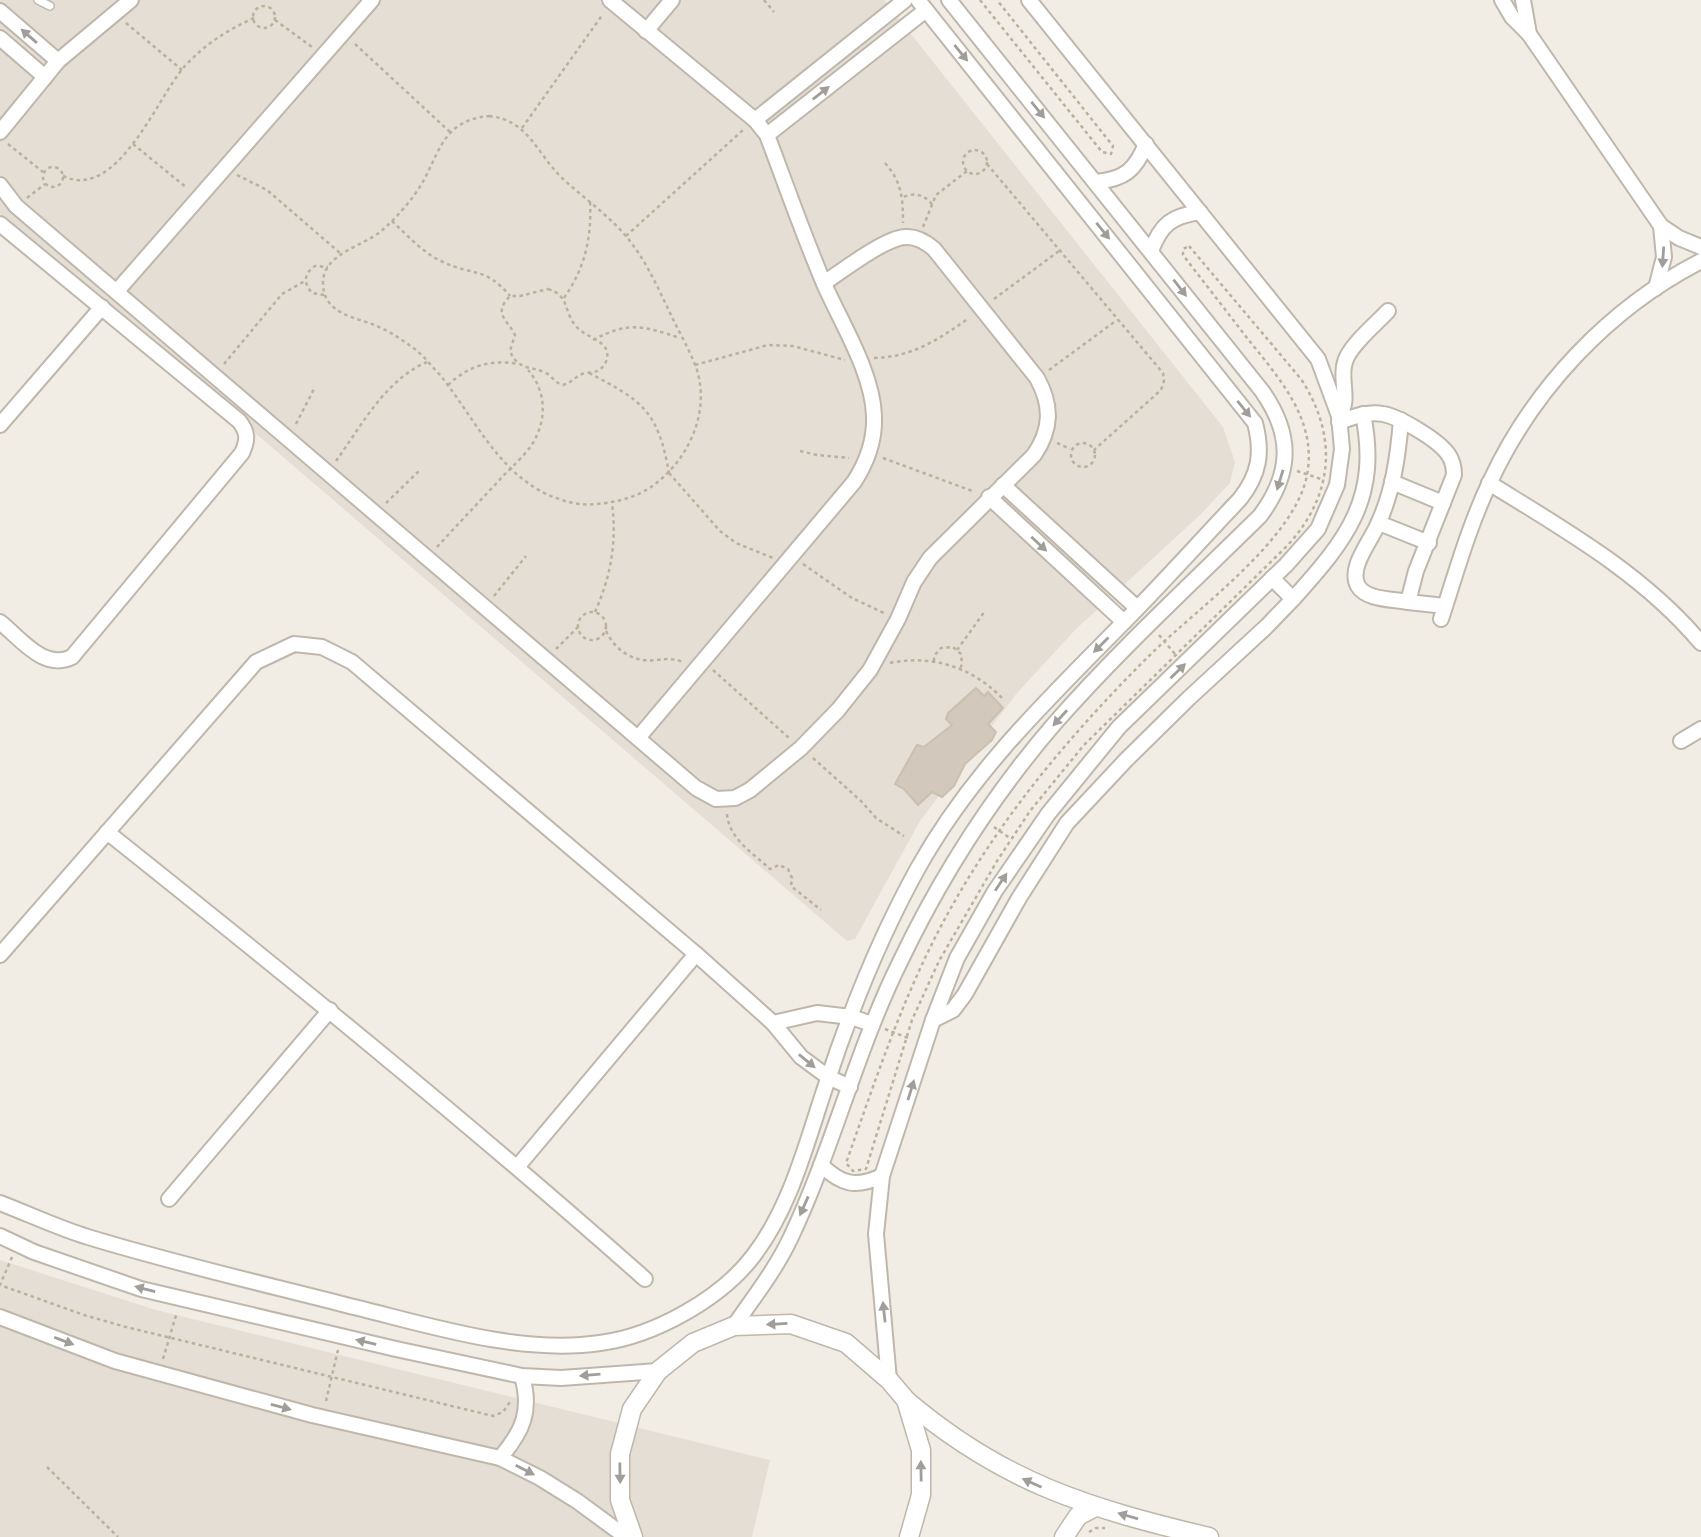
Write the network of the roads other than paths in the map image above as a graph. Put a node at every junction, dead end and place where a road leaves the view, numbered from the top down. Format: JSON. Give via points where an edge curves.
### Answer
{"nodes":[{"id":1,"x":38,"y":0,"type":"edge"},
{"id":2,"x":131,"y":0,"type":"edge"},
{"id":3,"x":372,"y":0,"type":"edge"},
{"id":4,"x":671,"y":0,"type":"edge"},
{"id":5,"x":905,"y":0,"type":"edge"},
{"id":6,"x":949,"y":0,"type":"edge"},
{"id":7,"x":1029,"y":0,"type":"edge"},
{"id":8,"x":1502,"y":0,"type":"edge"},
{"id":9,"x":1523,"y":0,"type":"edge"},
{"id":10,"x":611,"y":1,"type":"edge"},
{"id":11,"x":922,"y":5,"type":"edge"},
{"id":12,"x":50,"y":6,"type":"dead end"},
{"id":13,"x":0,"y":11,"type":"edge"},
{"id":14,"x":881,"y":19,"type":"junction"},
{"id":15,"x":646,"y":31,"type":"junction"},
{"id":16,"x":1528,"y":34,"type":"junction"},
{"id":17,"x":894,"y":35,"type":"junction"},
{"id":18,"x":1,"y":42,"type":"edge"},
{"id":19,"x":58,"y":61,"type":"junction"},
{"id":20,"x":45,"y":76,"type":"junction"},
{"id":21,"x":755,"y":120,"type":"junction"},
{"id":22,"x":0,"y":135,"type":"edge"},
{"id":23,"x":767,"y":135,"type":"junction"},
{"id":24,"x":1146,"y":144,"type":"junction"},
{"id":25,"x":1096,"y":183,"type":"junction"},
{"id":26,"x":0,"y":185,"type":"edge"},
{"id":27,"x":1200,"y":212,"type":"junction"},
{"id":28,"x":0,"y":224,"type":"edge"},
{"id":29,"x":1661,"y":226,"type":"junction"},
{"id":30,"x":1701,"y":247,"type":"edge"},
{"id":31,"x":1151,"y":251,"type":"junction"},
{"id":32,"x":1701,"y":261,"type":"edge"},
{"id":33,"x":824,"y":283,"type":"junction"},
{"id":34,"x":1656,"y":288,"type":"junction"},
{"id":35,"x":117,"y":291,"type":"junction"},
{"id":36,"x":102,"y":307,"type":"junction"},
{"id":37,"x":1388,"y":311,"type":"dead end"},
{"id":38,"x":1363,"y":414,"type":"junction"},
{"id":39,"x":1339,"y":419,"type":"junction"},
{"id":40,"x":1401,"y":420,"type":"junction"},
{"id":41,"x":0,"y":425,"type":"edge"},
{"id":42,"x":1392,"y":482,"type":"junction"},
{"id":43,"x":1489,"y":483,"type":"junction"},
{"id":44,"x":1003,"y":485,"type":"junction"},
{"id":45,"x":989,"y":497,"type":"junction"},
{"id":46,"x":1443,"y":503,"type":"junction"},
{"id":47,"x":1379,"y":523,"type":"junction"},
{"id":48,"x":1429,"y":543,"type":"junction"},
{"id":49,"x":1272,"y":578,"type":"junction"},
{"id":50,"x":1293,"y":599,"type":"junction"},
{"id":51,"x":1408,"y":602,"type":"junction"},
{"id":52,"x":1137,"y":608,"type":"junction"},
{"id":53,"x":0,"y":622,"type":"edge"},
{"id":54,"x":1124,"y":622,"type":"junction"},
{"id":55,"x":1701,"y":642,"type":"edge"},
{"id":56,"x":1701,"y":729,"type":"edge"},
{"id":57,"x":638,"y":738,"type":"junction"},
{"id":58,"x":1681,"y":741,"type":"dead end"},
{"id":59,"x":107,"y":832,"type":"junction"},
{"id":60,"x":696,"y":954,"type":"junction"},
{"id":61,"x":0,"y":955,"type":"edge"},
{"id":62,"x":330,"y":1010,"type":"junction"},
{"id":63,"x":851,"y":1017,"type":"junction"},
{"id":64,"x":933,"y":1020,"type":"junction"},
{"id":65,"x":773,"y":1023,"type":"junction"},
{"id":66,"x":872,"y":1024,"type":"junction"},
{"id":67,"x":828,"y":1077,"type":"junction"},
{"id":68,"x":850,"y":1087,"type":"junction"},
{"id":69,"x":821,"y":1165,"type":"junction"},
{"id":70,"x":518,"y":1166,"type":"junction"},
{"id":71,"x":882,"y":1175,"type":"junction"},
{"id":72,"x":169,"y":1199,"type":"dead end"},
{"id":73,"x":0,"y":1203,"type":"edge"},
{"id":74,"x":0,"y":1236,"type":"edge"},
{"id":75,"x":645,"y":1279,"type":"dead end"},
{"id":76,"x":0,"y":1317,"type":"edge"},
{"id":77,"x":734,"y":1326,"type":"junction"},
{"id":78,"x":658,"y":1371,"type":"junction"},
{"id":79,"x":522,"y":1376,"type":"junction"},
{"id":80,"x":889,"y":1380,"type":"junction"},
{"id":81,"x":906,"y":1400,"type":"junction"},
{"id":82,"x":500,"y":1458,"type":"junction"},
{"id":83,"x":1095,"y":1507,"type":"junction"},
{"id":84,"x":626,"y":1537,"type":"edge"},
{"id":85,"x":633,"y":1537,"type":"edge"},
{"id":86,"x":909,"y":1537,"type":"edge"},
{"id":87,"x":1065,"y":1537,"type":"edge"},
{"id":88,"x":1209,"y":1537,"type":"edge"}],
"edges":[{"from":1,"to":12,"type":"lane"},
{"from":2,"to":19,"type":"street"},
{"from":3,"to":35,"type":"street"},
{"from":4,"to":15,"type":"street"},
{"from":5,"to":14,"type":"street"},
{"from":6,"to":25,"type":"street","one_way":true},
{"from":7,"to":24,"type":"street"},
{"from":8,"to":16,"type":"street"},
{"from":9,"to":16,"type":"street"},
{"from":10,"to":15,"type":"street"},
{"from":11,"to":17,"type":"street"},
{"from":11,"to":52,"type":"street","one_way":true,"via":[[1255,423],[1260,455],[1250,486]]},
{"from":19,"to":13,"type":"street","one_way":true},
{"from":14,"to":17,"type":"street"},
{"from":14,"to":21,"type":"street"},
{"from":15,"to":21,"type":"street"},
{"from":16,"to":29,"type":"street"},
{"from":23,"to":17,"type":"street","one_way":true},
{"from":18,"to":20,"type":"street"},
{"from":19,"to":20,"type":"street"},
{"from":20,"to":22,"type":"street"},
{"from":21,"to":23,"type":"street"},
{"from":23,"to":33,"type":"street"},
{"from":24,"to":25,"type":"street","via":[[1128,173]]},
{"from":24,"to":27,"type":"street"},
{"from":25,"to":31,"type":"street"},
{"from":26,"to":35,"type":"street","via":[[16,206]]},
{"from":27,"to":31,"type":"street","via":[[1169,222]]},
{"from":27,"to":39,"type":"street","via":[[1318,359]]},
{"from":28,"to":36,"type":"street"},
{"from":29,"to":30,"type":"street"},
{"from":29,"to":34,"type":"street","one_way":true,"via":[[1664,257]]},
{"from":31,"to":66,"type":"street","one_way":true,"via":[[1275,410],[1283,432],[1282,477],[1260,516],[1056,723],[1010,779],[932,899]]},
{"from":32,"to":34,"type":"street"},
{"from":33,"to":44,"type":"street","via":[[893,239],[919,239],[934,249],[1037,378],[1049,406],[1045,437],[1034,455]]},
{"from":33,"to":57,"type":"street","via":[[872,396],[873,436],[868,456],[854,482]]},
{"from":34,"to":43,"type":"street","via":[[1576,355],[1543,394]]},
{"from":35,"to":57,"type":"street"},
{"from":36,"to":41,"type":"street"},
{"from":36,"to":53,"type":"street","via":[[239,421],[245,428],[246,445],[72,657],[53,662],[43,658]]},
{"from":37,"to":39,"type":"street","via":[[1346,358],[1345,402]]},
{"from":38,"to":39,"type":"street"},
{"from":38,"to":40,"type":"street","via":[[1381,413]]},
{"from":38,"to":50,"type":"street","via":[[1367,470],[1362,499],[1331,557]]},
{"from":39,"to":49,"type":"street","via":[[1342,449],[1337,485],[1318,528]]},
{"from":40,"to":42,"type":"street"},
{"from":40,"to":46,"type":"street","via":[[1450,456],[1454,475]]},
{"from":42,"to":46,"type":"street"},
{"from":42,"to":47,"type":"street"},
{"from":43,"to":51,"type":"street","via":[[1443,612]]},
{"from":43,"to":55,"type":"street","via":[[1629,573]]},
{"from":44,"to":45,"type":"street"},
{"from":44,"to":52,"type":"street"},
{"from":45,"to":54,"type":"street","one_way":true},
{"from":45,"to":57,"type":"street","via":[[930,558],[870,670],[838,710],[750,790],[727,800],[705,795]]},
{"from":46,"to":48,"type":"street"},
{"from":47,"to":48,"type":"street"},
{"from":47,"to":51,"type":"street","via":[[1354,576],[1367,595]]},
{"from":48,"to":51,"type":"street"},
{"from":49,"to":50,"type":"street"},
{"from":64,"to":49,"type":"street","one_way":true,"via":[[957,958],[1018,844],[1119,727]]},
{"from":50,"to":64,"type":"street","via":[[1067,823],[965,994],[953,1010]]},
{"from":52,"to":54,"type":"street"},
{"from":54,"to":63,"type":"street","one_way":true,"via":[[1001,748],[957,805],[886,930]]},
{"from":56,"to":58,"type":"street"},
{"from":59,"to":60,"type":"street","via":[[256,662],[294,644],[322,647],[352,662]]},
{"from":59,"to":61,"type":"street"},
{"from":59,"to":62,"type":"street"},
{"from":60,"to":65,"type":"street"},
{"from":60,"to":70,"type":"street"},
{"from":62,"to":70,"type":"street"},
{"from":62,"to":72,"type":"street"},
{"from":63,"to":65,"type":"street","via":[[817,1013]]},
{"from":63,"to":66,"type":"street"},
{"from":63,"to":67,"type":"street"},
{"from":71,"to":64,"type":"street","one_way":true},
{"from":65,"to":67,"type":"street","one_way":true,"via":[[801,1057]]},
{"from":66,"to":68,"type":"street"},
{"from":67,"to":68,"type":"street"},
{"from":67,"to":73,"type":"street","via":[[798,1171],[770,1232],[752,1258],[690,1311],[602,1343],[552,1345],[470,1336],[85,1236]]},
{"from":68,"to":69,"type":"street"},
{"from":69,"to":71,"type":"street","via":[[833,1176],[856,1184]]},
{"from":69,"to":77,"type":"street","one_way":true,"via":[[789,1240]]},
{"from":70,"to":75,"type":"street"},
{"from":80,"to":71,"type":"street","one_way":true,"via":[[876,1234]]},
{"from":79,"to":74,"type":"street","one_way":true,"via":[[141,1289]]},
{"from":76,"to":82,"type":"street","one_way":true,"via":[[115,1361],[322,1417]]},
{"from":77,"to":78,"type":"street","via":[[693,1343]]},
{"from":80,"to":77,"type":"street","one_way":true,"via":[[846,1343],[792,1324]]},
{"from":78,"to":79,"type":"street","one_way":true},
{"from":78,"to":85,"type":"street","one_way":true,"via":[[632,1409],[620,1454],[620,1500]]},
{"from":79,"to":82,"type":"street","via":[[527,1393],[524,1422]]},
{"from":80,"to":81,"type":"street"},
{"from":83,"to":81,"type":"street","one_way":true,"via":[[994,1464]]},
{"from":86,"to":81,"type":"street","one_way":true,"via":[[921,1495],[920,1450]]},
{"from":82,"to":84,"type":"street","one_way":true,"via":[[577,1501]]},
{"from":83,"to":87,"type":"street","via":[[1078,1516]]},
{"from":88,"to":83,"type":"street","one_way":true}]}
